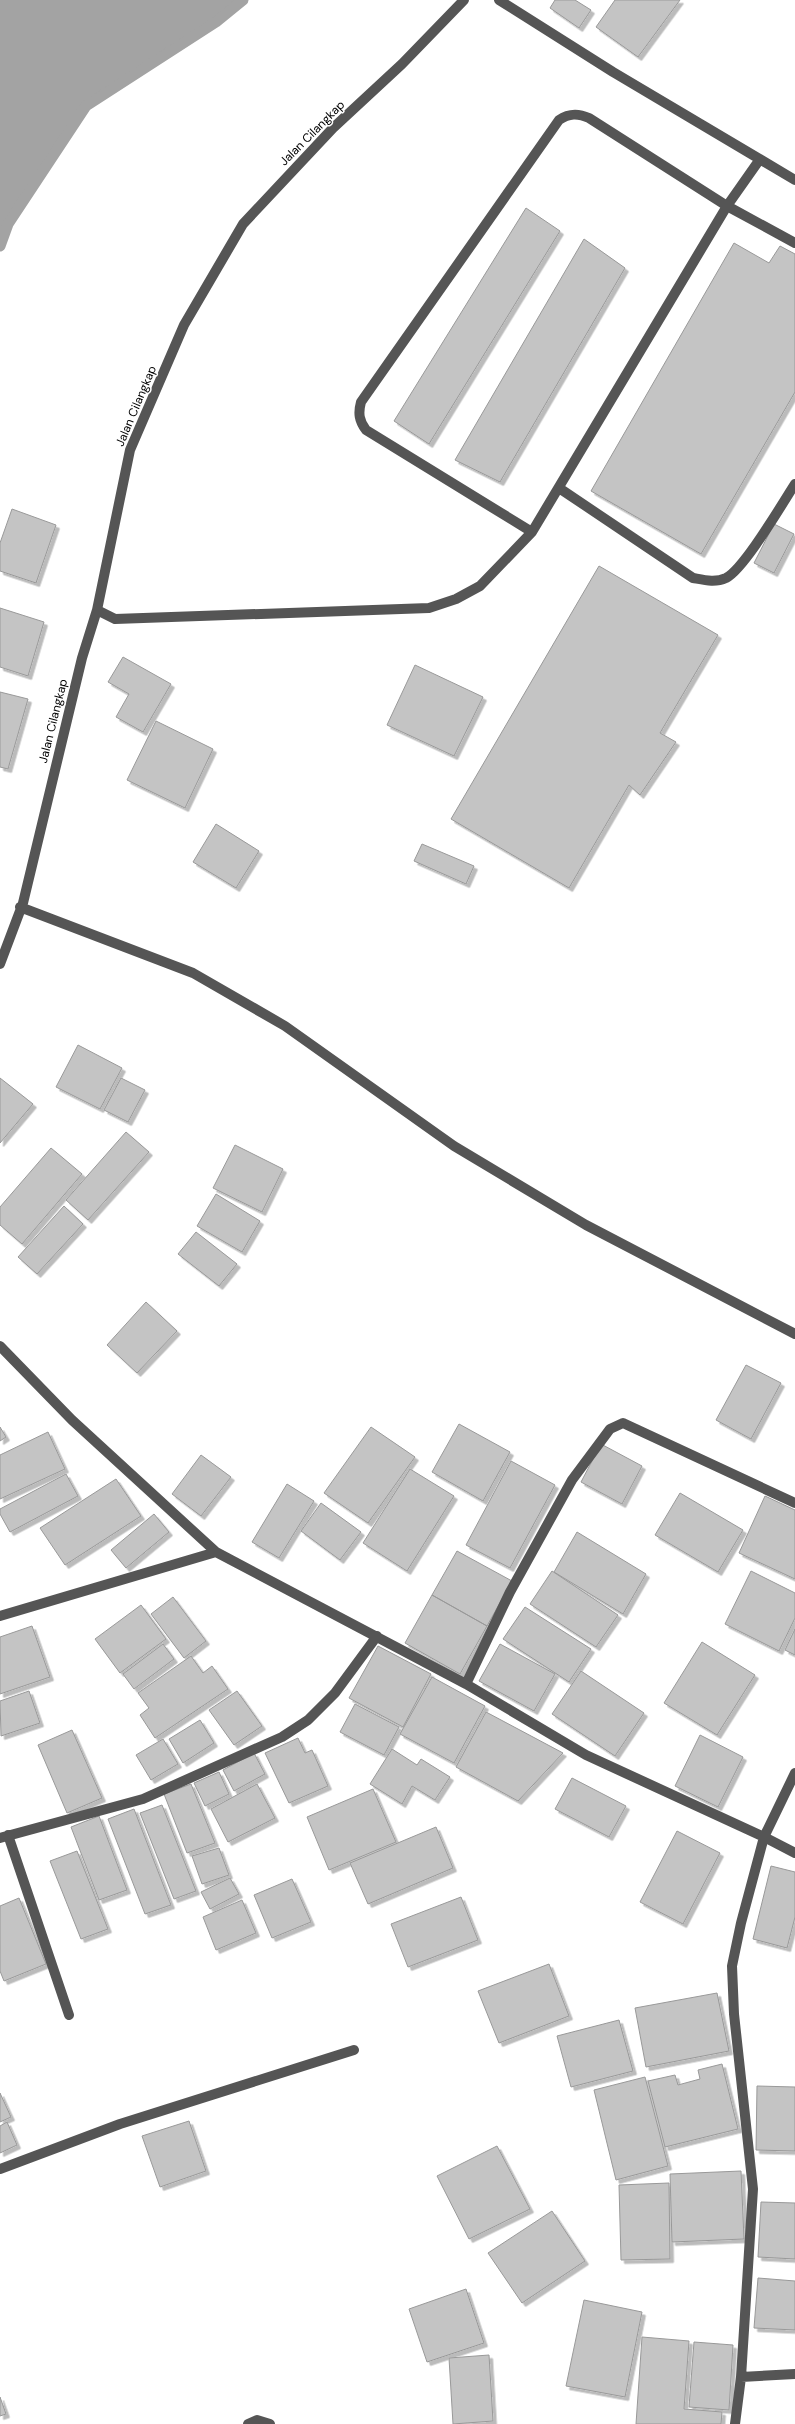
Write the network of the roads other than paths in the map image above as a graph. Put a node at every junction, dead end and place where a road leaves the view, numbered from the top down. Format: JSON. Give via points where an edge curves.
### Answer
{"nodes":[{"id":1,"x":464,"y":0,"type":"edge"},
{"id":2,"x":499,"y":0,"type":"edge"},
{"id":3,"x":760,"y":159,"type":"junction"},
{"id":4,"x":795,"y":180,"type":"edge"},
{"id":5,"x":727,"y":206,"type":"junction"},
{"id":6,"x":795,"y":243,"type":"edge"},
{"id":7,"x":795,"y":484,"type":"edge"},
{"id":8,"x":559,"y":488,"type":"junction"},
{"id":9,"x":532,"y":532,"type":"junction"},
{"id":10,"x":97,"y":610,"type":"junction"},
{"id":11,"x":20,"y":907,"type":"junction"},
{"id":12,"x":0,"y":964,"type":"edge"},
{"id":13,"x":795,"y":1334,"type":"edge"},
{"id":14,"x":0,"y":1346,"type":"edge"},
{"id":15,"x":795,"y":1503,"type":"edge"},
{"id":16,"x":216,"y":1552,"type":"junction"},
{"id":17,"x":0,"y":1616,"type":"edge"},
{"id":18,"x":376,"y":1636,"type":"junction"},
{"id":19,"x":466,"y":1684,"type":"junction"},
{"id":20,"x":795,"y":1773,"type":"edge"},
{"id":21,"x":4,"y":1837,"type":"edge"},
{"id":22,"x":764,"y":1837,"type":"junction"},
{"id":23,"x":795,"y":1853,"type":"edge"},
{"id":24,"x":69,"y":2014,"type":"dead end"},
{"id":25,"x":354,"y":2050,"type":"dead end"},
{"id":26,"x":0,"y":2169,"type":"edge"},
{"id":27,"x":795,"y":2374,"type":"edge"},
{"id":28,"x":741,"y":2377,"type":"junction"},
{"id":29,"x":248,"y":2424,"type":"edge"},
{"id":30,"x":270,"y":2424,"type":"edge"},
{"id":31,"x":735,"y":2424,"type":"edge"}],
"edges":[{"from":1,"to":10,"type":"street","name":"Jalan Cilangkap","via":[[402,64],[333,128],[243,224],[184,325],[130,450]]},
{"from":2,"to":3,"type":"street","via":[[612,72]]},
{"from":3,"to":4,"type":"street"},
{"from":3,"to":5,"type":"street"},
{"from":5,"to":6,"type":"street"},
{"from":5,"to":8,"type":"street"},
{"from":5,"to":9,"type":"street","via":[[589,118],[576,114],[566,116],[559,120],[362,402],[358,411],[366,430]]},
{"from":7,"to":8,"type":"street","via":[[748,556],[727,578],[708,581],[693,578]]},
{"from":8,"to":9,"type":"street"},
{"from":9,"to":10,"type":"street","via":[[480,586],[456,599],[429,608],[115,619]]},
{"from":10,"to":11,"type":"street","name":"Jalan Cilangkap","via":[[82,658]]},
{"from":11,"to":12,"type":"street","name":"Jalan Cilangkap"},
{"from":11,"to":13,"type":"street","via":[[193,973],[285,1026],[454,1146],[586,1225]]},
{"from":14,"to":16,"type":"street","via":[[72,1420]]},
{"from":15,"to":19,"type":"street","via":[[623,1424],[610,1429],[572,1480],[510,1592]]},
{"from":16,"to":17,"type":"street"},
{"from":16,"to":18,"type":"street"},
{"from":18,"to":19,"type":"street"},
{"from":18,"to":21,"type":"street","via":[[335,1693],[308,1720],[282,1737],[143,1799]]},
{"from":19,"to":22,"type":"street","via":[[586,1755]]},
{"from":20,"to":22,"type":"street"},
{"from":21,"to":24,"type":"street"},
{"from":22,"to":23,"type":"street"},
{"from":22,"to":28,"type":"street","via":[[732,1966],[734,2014],[752,2189]]},
{"from":25,"to":26,"type":"street","via":[[120,2124]]},
{"from":27,"to":28,"type":"street"},
{"from":28,"to":31,"type":"street"},
{"from":29,"to":30,"type":"street","via":[[257,2420]]}]}
